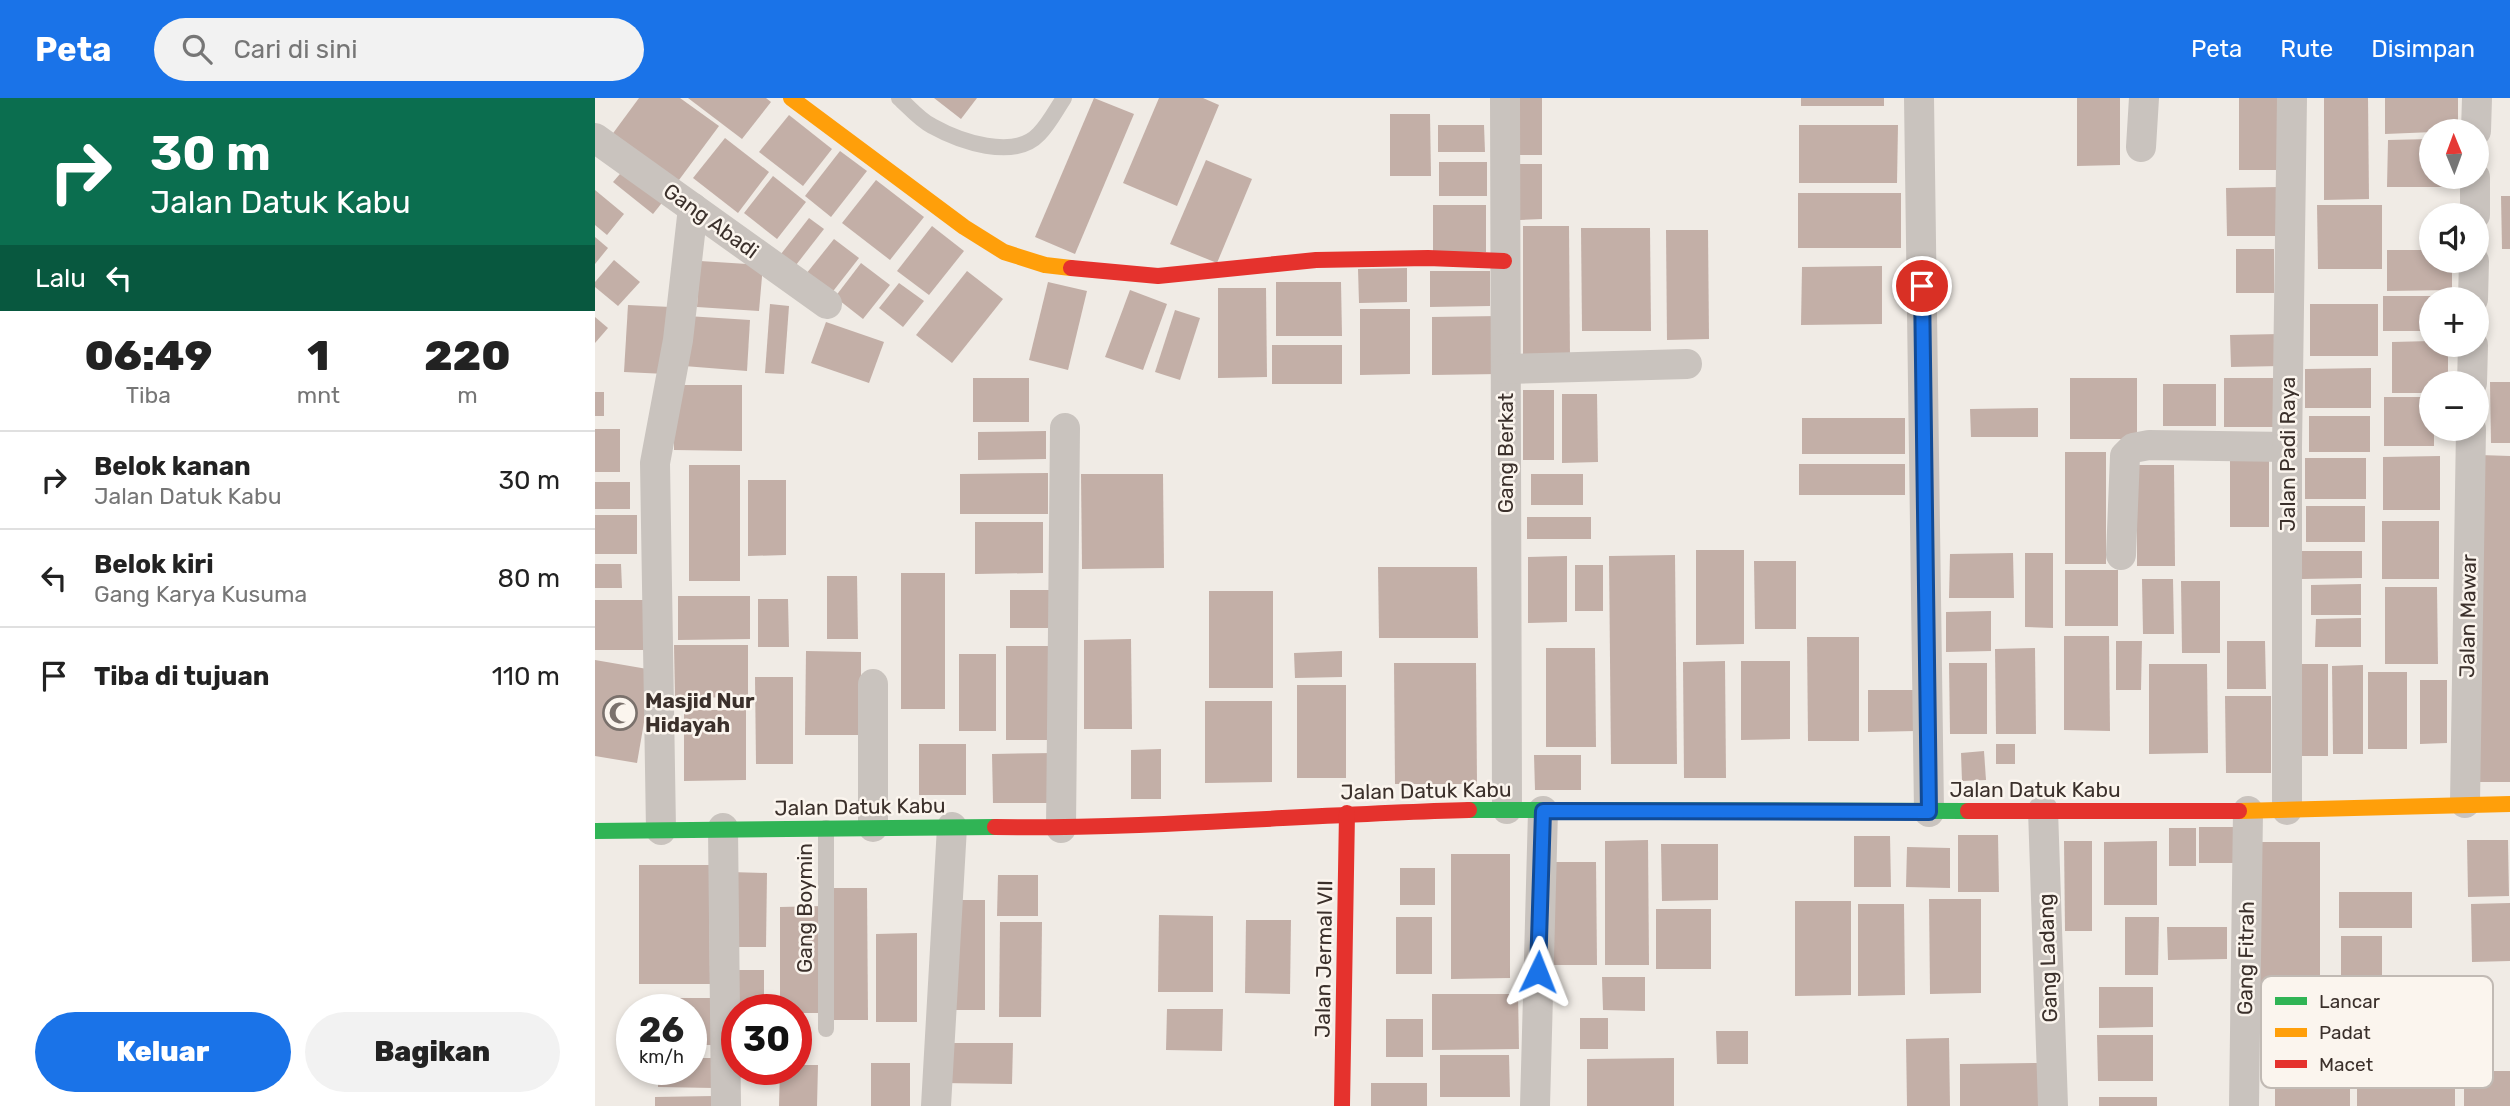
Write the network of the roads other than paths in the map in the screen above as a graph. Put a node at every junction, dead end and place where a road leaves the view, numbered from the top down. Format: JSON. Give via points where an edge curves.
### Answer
{"nodes":[{"id":1,"x":791,"y":98,"type":"edge"},
{"id":2,"x":899,"y":98,"type":"edge"},
{"id":3,"x":1064,"y":98,"type":"edge"},
{"id":4,"x":1505,"y":98,"type":"edge"},
{"id":5,"x":1919,"y":98,"type":"edge"},
{"id":6,"x":2144,"y":98,"type":"edge"},
{"id":7,"x":2292,"y":98,"type":"edge"},
{"id":8,"x":2477,"y":98,"type":"edge"},
{"id":9,"x":2476,"y":119,"type":"edge"},
{"id":10,"x":595,"y":138,"type":"edge"},
{"id":11,"x":2141,"y":146,"type":"dead end"},
{"id":12,"x":693,"y":208,"type":"junction"},
{"id":13,"x":1504,"y":261,"type":"junction"},
{"id":14,"x":827,"y":304,"type":"dead end"},
{"id":15,"x":1687,"y":364,"type":"dead end"},
{"id":16,"x":1506,"y":369,"type":"junction"},
{"id":17,"x":1065,"y":428,"type":"dead end"},
{"id":18,"x":2471,"y":441,"type":"edge"},
{"id":19,"x":2287,"y":447,"type":"junction"},
{"id":20,"x":2121,"y":555,"type":"dead end"},
{"id":21,"x":873,"y":684,"type":"dead end"},
{"id":22,"x":2465,"y":803,"type":"junction"},
{"id":23,"x":2510,"y":804,"type":"edge"},
{"id":24,"x":1507,"y":809,"type":"junction"},
{"id":25,"x":2043,"y":810,"type":"junction"},
{"id":26,"x":2287,"y":810,"type":"junction"},
{"id":27,"x":1543,"y":811,"type":"junction"},
{"id":28,"x":2248,"y":811,"type":"junction"},
{"id":29,"x":1929,"y":812,"type":"junction"},
{"id":30,"x":1347,"y":813,"type":"junction"},
{"id":31,"x":873,"y":827,"type":"junction"},
{"id":32,"x":952,"y":827,"type":"junction"},
{"id":33,"x":723,"y":828,"type":"junction"},
{"id":34,"x":825,"y":828,"type":"junction"},
{"id":35,"x":1061,"y":828,"type":"junction"},
{"id":36,"x":661,"y":830,"type":"junction"},
{"id":37,"x":595,"y":831,"type":"edge"},
{"id":38,"x":826,"y":1029,"type":"dead end"},
{"id":39,"x":726,"y":1106,"type":"edge"},
{"id":40,"x":936,"y":1106,"type":"edge"},
{"id":41,"x":1342,"y":1106,"type":"edge"},
{"id":42,"x":1535,"y":1106,"type":"edge"},
{"id":43,"x":2053,"y":1106,"type":"edge"},
{"id":44,"x":2245,"y":1106,"type":"edge"}],
"edges":[{"from":1,"to":13,"type":"street","via":[[964,227],[1004,252],[1045,265],[1158,276],[1316,260]]},
{"from":2,"to":3,"type":"lane","via":[[930,125],[994,148],[1017,146],[1038,136]]},
{"from":4,"to":13,"type":"street","name":"Gang Berkat"},
{"from":5,"to":29,"type":"street"},
{"from":6,"to":11,"type":"street"},
{"from":7,"to":19,"type":"street","name":"Jalan Padi Raya"},
{"from":8,"to":9,"type":"street"},
{"from":10,"to":12,"type":"street","name":"Gang Abadi"},
{"from":12,"to":14,"type":"street","name":"Gang Abadi"},
{"from":12,"to":36,"type":"street","via":[[678,340],[655,463]]},
{"from":13,"to":16,"type":"street","name":"Gang Berkat"},
{"from":15,"to":16,"type":"street"},
{"from":16,"to":24,"type":"street","name":"Gang Berkat"},
{"from":17,"to":35,"type":"street"},
{"from":18,"to":22,"type":"street","name":"Jalan Mawar"},
{"from":19,"to":20,"type":"street","via":[[2149,445],[2133,449],[2125,456]]},
{"from":19,"to":26,"type":"street","name":"Jalan Padi Raya"},
{"from":21,"to":31,"type":"street"},
{"from":22,"to":23,"type":"street","name":"Jalan Datuk Kabu"},
{"from":22,"to":26,"type":"street","name":"Jalan Datuk Kabu"},
{"from":24,"to":27,"type":"street","name":"Jalan Datuk Kabu"},
{"from":24,"to":30,"type":"street","name":"Jalan Datuk Kabu"},
{"from":25,"to":28,"type":"street","name":"Jalan Datuk Kabu"},
{"from":25,"to":29,"type":"street","name":"Jalan Datuk Kabu"},
{"from":25,"to":43,"type":"street","name":"Gang Ladang"},
{"from":26,"to":28,"type":"street","name":"Jalan Datuk Kabu"},
{"from":27,"to":29,"type":"street","name":"Jalan Datuk Kabu"},
{"from":27,"to":42,"type":"street"},
{"from":28,"to":44,"type":"street","name":"Gang Fitrah"},
{"from":30,"to":35,"type":"street","name":"Jalan Datuk Kabu"},
{"from":30,"to":41,"type":"street","name":"Jalan Jermal VII"},
{"from":31,"to":32,"type":"street","name":"Jalan Datuk Kabu"},
{"from":31,"to":34,"type":"street","name":"Jalan Datuk Kabu"},
{"from":32,"to":35,"type":"street","name":"Jalan Datuk Kabu"},
{"from":32,"to":40,"type":"street"},
{"from":33,"to":34,"type":"street","name":"Jalan Datuk Kabu"},
{"from":33,"to":36,"type":"street","name":"Jalan Datuk Kabu"},
{"from":33,"to":39,"type":"street"},
{"from":34,"to":38,"type":"lane","name":"Gang Boymin"},
{"from":36,"to":37,"type":"street","name":"Jalan Datuk Kabu"}]}
